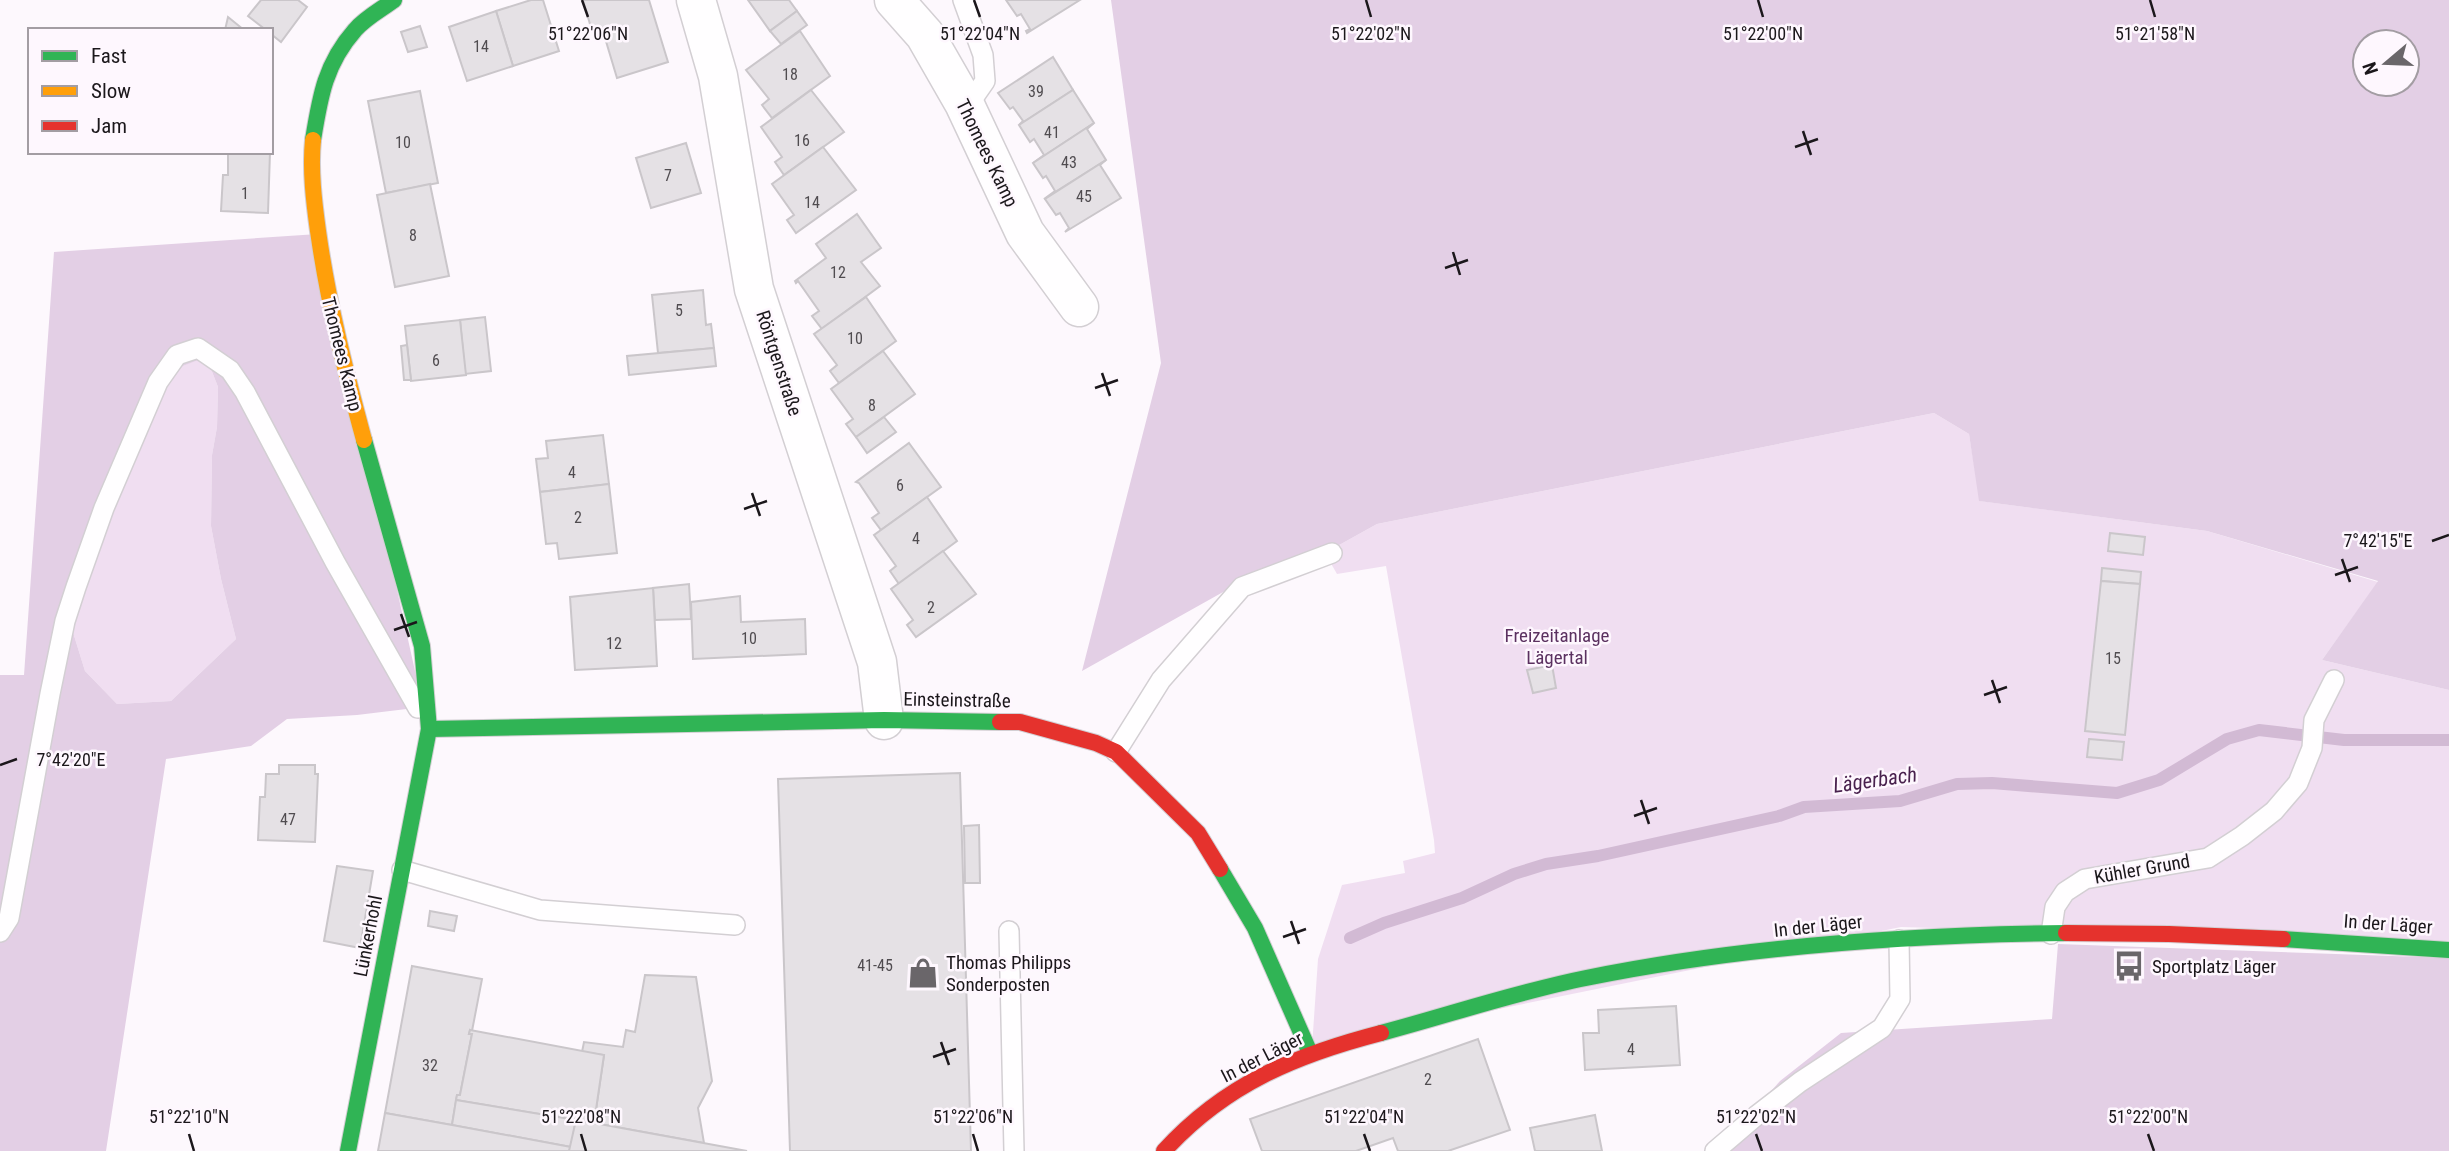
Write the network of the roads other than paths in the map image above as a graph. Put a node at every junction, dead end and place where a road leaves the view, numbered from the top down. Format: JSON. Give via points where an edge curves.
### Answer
{"nodes":[{"id":1,"x":394,"y":0,"type":"edge"},
{"id":2,"x":696,"y":0,"type":"edge"},
{"id":3,"x":894,"y":0,"type":"edge"},
{"id":4,"x":963,"y":0,"type":"edge"},
{"id":5,"x":964,"y":103,"type":"junction"},
{"id":6,"x":1079,"y":307,"type":"dead end"},
{"id":7,"x":1332,"y":553,"type":"dead end"},
{"id":8,"x":2334,"y":680,"type":"dead end"},
{"id":9,"x":884,"y":720,"type":"junction"},
{"id":10,"x":429,"y":729,"type":"junction"},
{"id":11,"x":1116,"y":752,"type":"junction"},
{"id":12,"x":402,"y":870,"type":"junction"},
{"id":13,"x":735,"y":925,"type":"dead end"},
{"id":14,"x":1009,"y":931,"type":"dead end"},
{"id":15,"x":0,"y":932,"type":"edge"},
{"id":16,"x":2051,"y":934,"type":"junction"},
{"id":17,"x":1899,"y":940,"type":"junction"},
{"id":18,"x":2449,"y":950,"type":"edge"},
{"id":19,"x":1310,"y":1053,"type":"junction"},
{"id":20,"x":348,"y":1151,"type":"edge"},
{"id":21,"x":1014,"y":1151,"type":"edge"},
{"id":22,"x":1164,"y":1151,"type":"edge"},
{"id":23,"x":1715,"y":1151,"type":"edge"}],
"edges":[{"from":1,"to":10,"type":"street","name":"Thomees Kamp","via":[[356,28],[330,65],[312,144],[314,200],[339,350],[422,646]]},
{"from":2,"to":9,"type":"street","name":"Röntgenstraße","via":[[718,76],[754,289],[877,662]]},
{"from":3,"to":5,"type":"street","name":"Thomees Kamp","via":[[925,35]]},
{"from":4,"to":5,"type":"lane","via":[[983,55],[985,81]]},
{"from":5,"to":6,"type":"street","name":"Thomees Kamp","via":[[1025,233]]},
{"from":7,"to":11,"type":"lane","via":[[1242,587],[1161,680]]},
{"from":8,"to":16,"type":"lane","name":"Kühler Grund","via":[[2314,720],[2312,748],[2298,783],[2274,811],[2208,858],[2085,879],[2065,892],[2055,907]]},
{"from":9,"to":10,"type":"street","name":"Einsteinstraße"},
{"from":9,"to":11,"type":"street","name":"Einsteinstraße","via":[[1020,722]]},
{"from":10,"to":12,"type":"street","name":"Lünkerhohl"},
{"from":10,"to":15,"type":"lane","via":[[245,392],[230,370],[198,348],[177,355],[158,382],[104,508],[65,621],[9,918]]},
{"from":11,"to":19,"type":"street","name":"Einsteinstraße","via":[[1198,833],[1255,928]]},
{"from":12,"to":13,"type":"lane","via":[[540,910]]},
{"from":12,"to":20,"type":"street","name":"Lünkerhohl"},
{"from":14,"to":21,"type":"lane"},
{"from":16,"to":17,"type":"street","name":"In der Läger"},
{"from":16,"to":18,"type":"street","name":"In der Läger","via":[[2256,937]]},
{"from":17,"to":19,"type":"street","name":"In der Läger","via":[[1609,973],[1494,999]]},
{"from":17,"to":23,"type":"lane","via":[[1900,999],[1882,1028],[1800,1082]]},
{"from":19,"to":22,"type":"street","name":"In der Läger","via":[[1216,1105]]}]}
